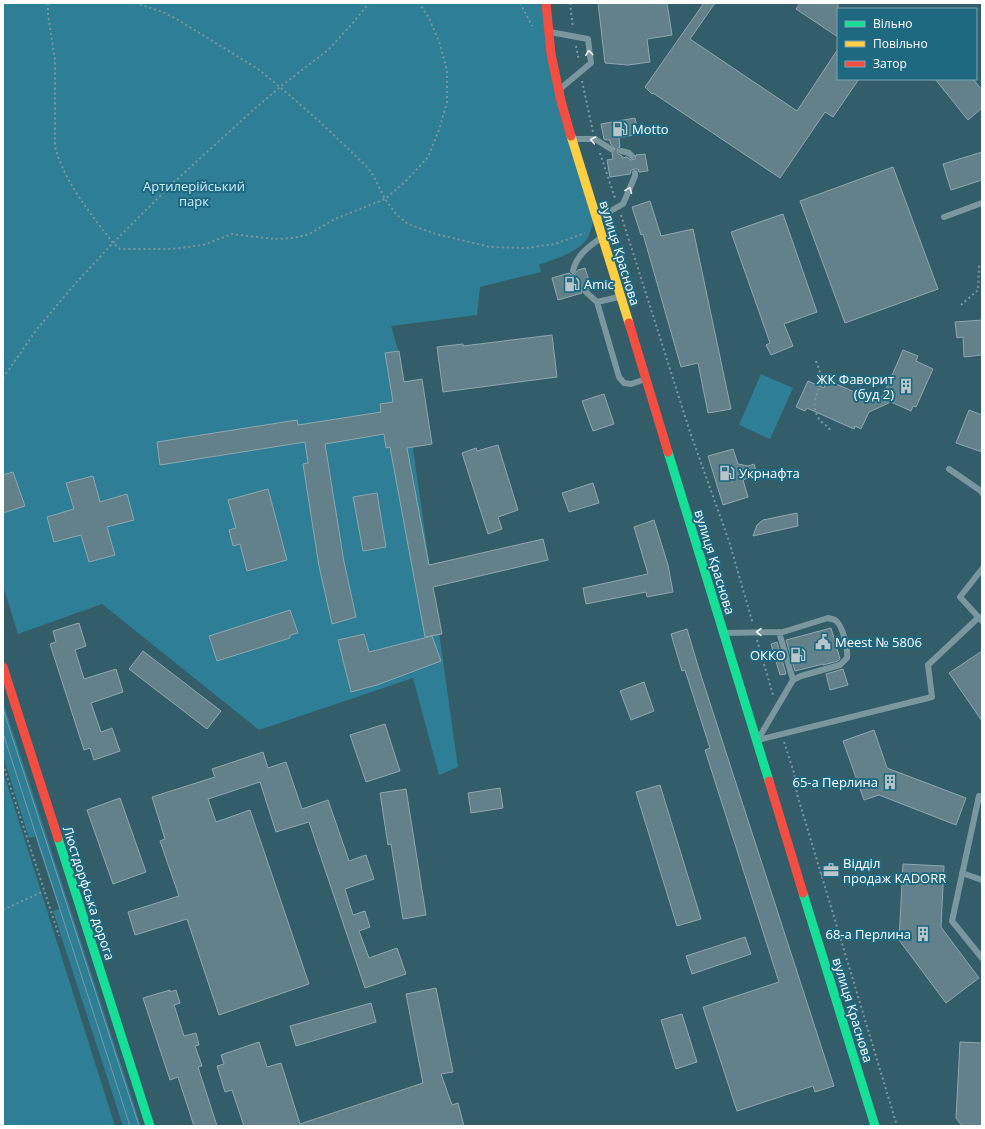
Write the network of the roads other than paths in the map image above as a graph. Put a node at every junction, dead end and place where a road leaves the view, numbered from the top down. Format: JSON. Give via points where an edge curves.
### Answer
{"nodes":[{"id":1,"x":546,"y":3,"type":"edge"},
{"id":2,"x":549,"y":32,"type":"junction"},
{"id":3,"x":559,"y":91,"type":"junction"},
{"id":4,"x":572,"y":139,"type":"junction"},
{"id":5,"x":611,"y":149,"type":"dead end"},
{"id":6,"x":621,"y":151,"type":"dead end"},
{"id":7,"x":632,"y":156,"type":"dead end"},
{"id":8,"x":635,"y":173,"type":"dead end"},
{"id":9,"x":982,"y":203,"type":"edge"},
{"id":10,"x":944,"y":217,"type":"dead end"},
{"id":11,"x":596,"y":219,"type":"junction"},
{"id":12,"x":602,"y":237,"type":"junction"},
{"id":13,"x":573,"y":271,"type":"dead end"},
{"id":14,"x":586,"y":292,"type":"dead end"},
{"id":15,"x":620,"y":296,"type":"junction"},
{"id":16,"x":597,"y":302,"type":"junction"},
{"id":17,"x":646,"y":380,"type":"junction"},
{"id":18,"x":949,"y":469,"type":"dead end"},
{"id":19,"x":982,"y":493,"type":"edge"},
{"id":20,"x":982,"y":569,"type":"edge"},
{"id":21,"x":980,"y":619,"type":"edge"},
{"id":22,"x":779,"y":632,"type":"junction"},
{"id":23,"x":724,"y":634,"type":"junction"},
{"id":24,"x":3,"y":667,"type":"edge"},
{"id":25,"x":793,"y":680,"type":"junction"},
{"id":26,"x":757,"y":740,"type":"junction"},
{"id":27,"x":979,"y":796,"type":"dead end"},
{"id":28,"x":962,"y":873,"type":"junction"},
{"id":29,"x":982,"y":880,"type":"edge"},
{"id":30,"x":982,"y":958,"type":"edge"},
{"id":31,"x":150,"y":1126,"type":"edge"},
{"id":32,"x":875,"y":1126,"type":"edge"}],
"edges":[{"from":1,"to":2,"type":"main road","name":"вулиця Краснова"},
{"from":2,"to":3,"type":"main road","name":"вулиця Краснова"},
{"from":3,"to":2,"type":"lane","one_way":true,"via":[[591,63],[588,39]]},
{"from":3,"to":4,"type":"main road","name":"вулиця Краснова"},
{"from":5,"to":4,"type":"lane","one_way":true,"via":[[595,139]]},
{"from":4,"to":11,"type":"main road","name":"вулиця Краснова"},
{"from":6,"to":7,"type":"lane"},
{"from":11,"to":8,"type":"lane","one_way":true,"via":[[623,204]]},
{"from":9,"to":10,"type":"lane"},
{"from":11,"to":12,"type":"main road","name":"вулиця Краснова"},
{"from":12,"to":13,"type":"lane","via":[[589,246],[576,261]]},
{"from":12,"to":15,"type":"main road","name":"вулиця Краснова"},
{"from":14,"to":16,"type":"lane"},
{"from":15,"to":16,"type":"lane"},
{"from":15,"to":17,"type":"main road","name":"вулиця Краснова"},
{"from":16,"to":17,"type":"lane","via":[[619,377],[624,383],[631,384]]},
{"from":17,"to":23,"type":"main road","name":"вулиця Краснова"},
{"from":18,"to":19,"type":"lane"},
{"from":20,"to":21,"type":"lane","via":[[960,597]]},
{"from":21,"to":26,"type":"lane","via":[[928,665],[932,699]]},
{"from":22,"to":23,"type":"lane","one_way":true},
{"from":22,"to":25,"type":"lane"},
{"from":22,"to":25,"type":"lane","via":[[828,618],[835,620],[841,627],[848,650],[847,658],[840,665]]},
{"from":23,"to":26,"type":"main road","name":"вулиця Краснова"},
{"from":24,"to":31,"type":"main road","name":"Люстдорфська дорога"},
{"from":25,"to":26,"type":"lane"},
{"from":26,"to":32,"type":"main road","name":"вулиця Краснова"},
{"from":27,"to":28,"type":"lane"},
{"from":28,"to":29,"type":"lane"},
{"from":28,"to":30,"type":"lane","via":[[952,921]]}]}
